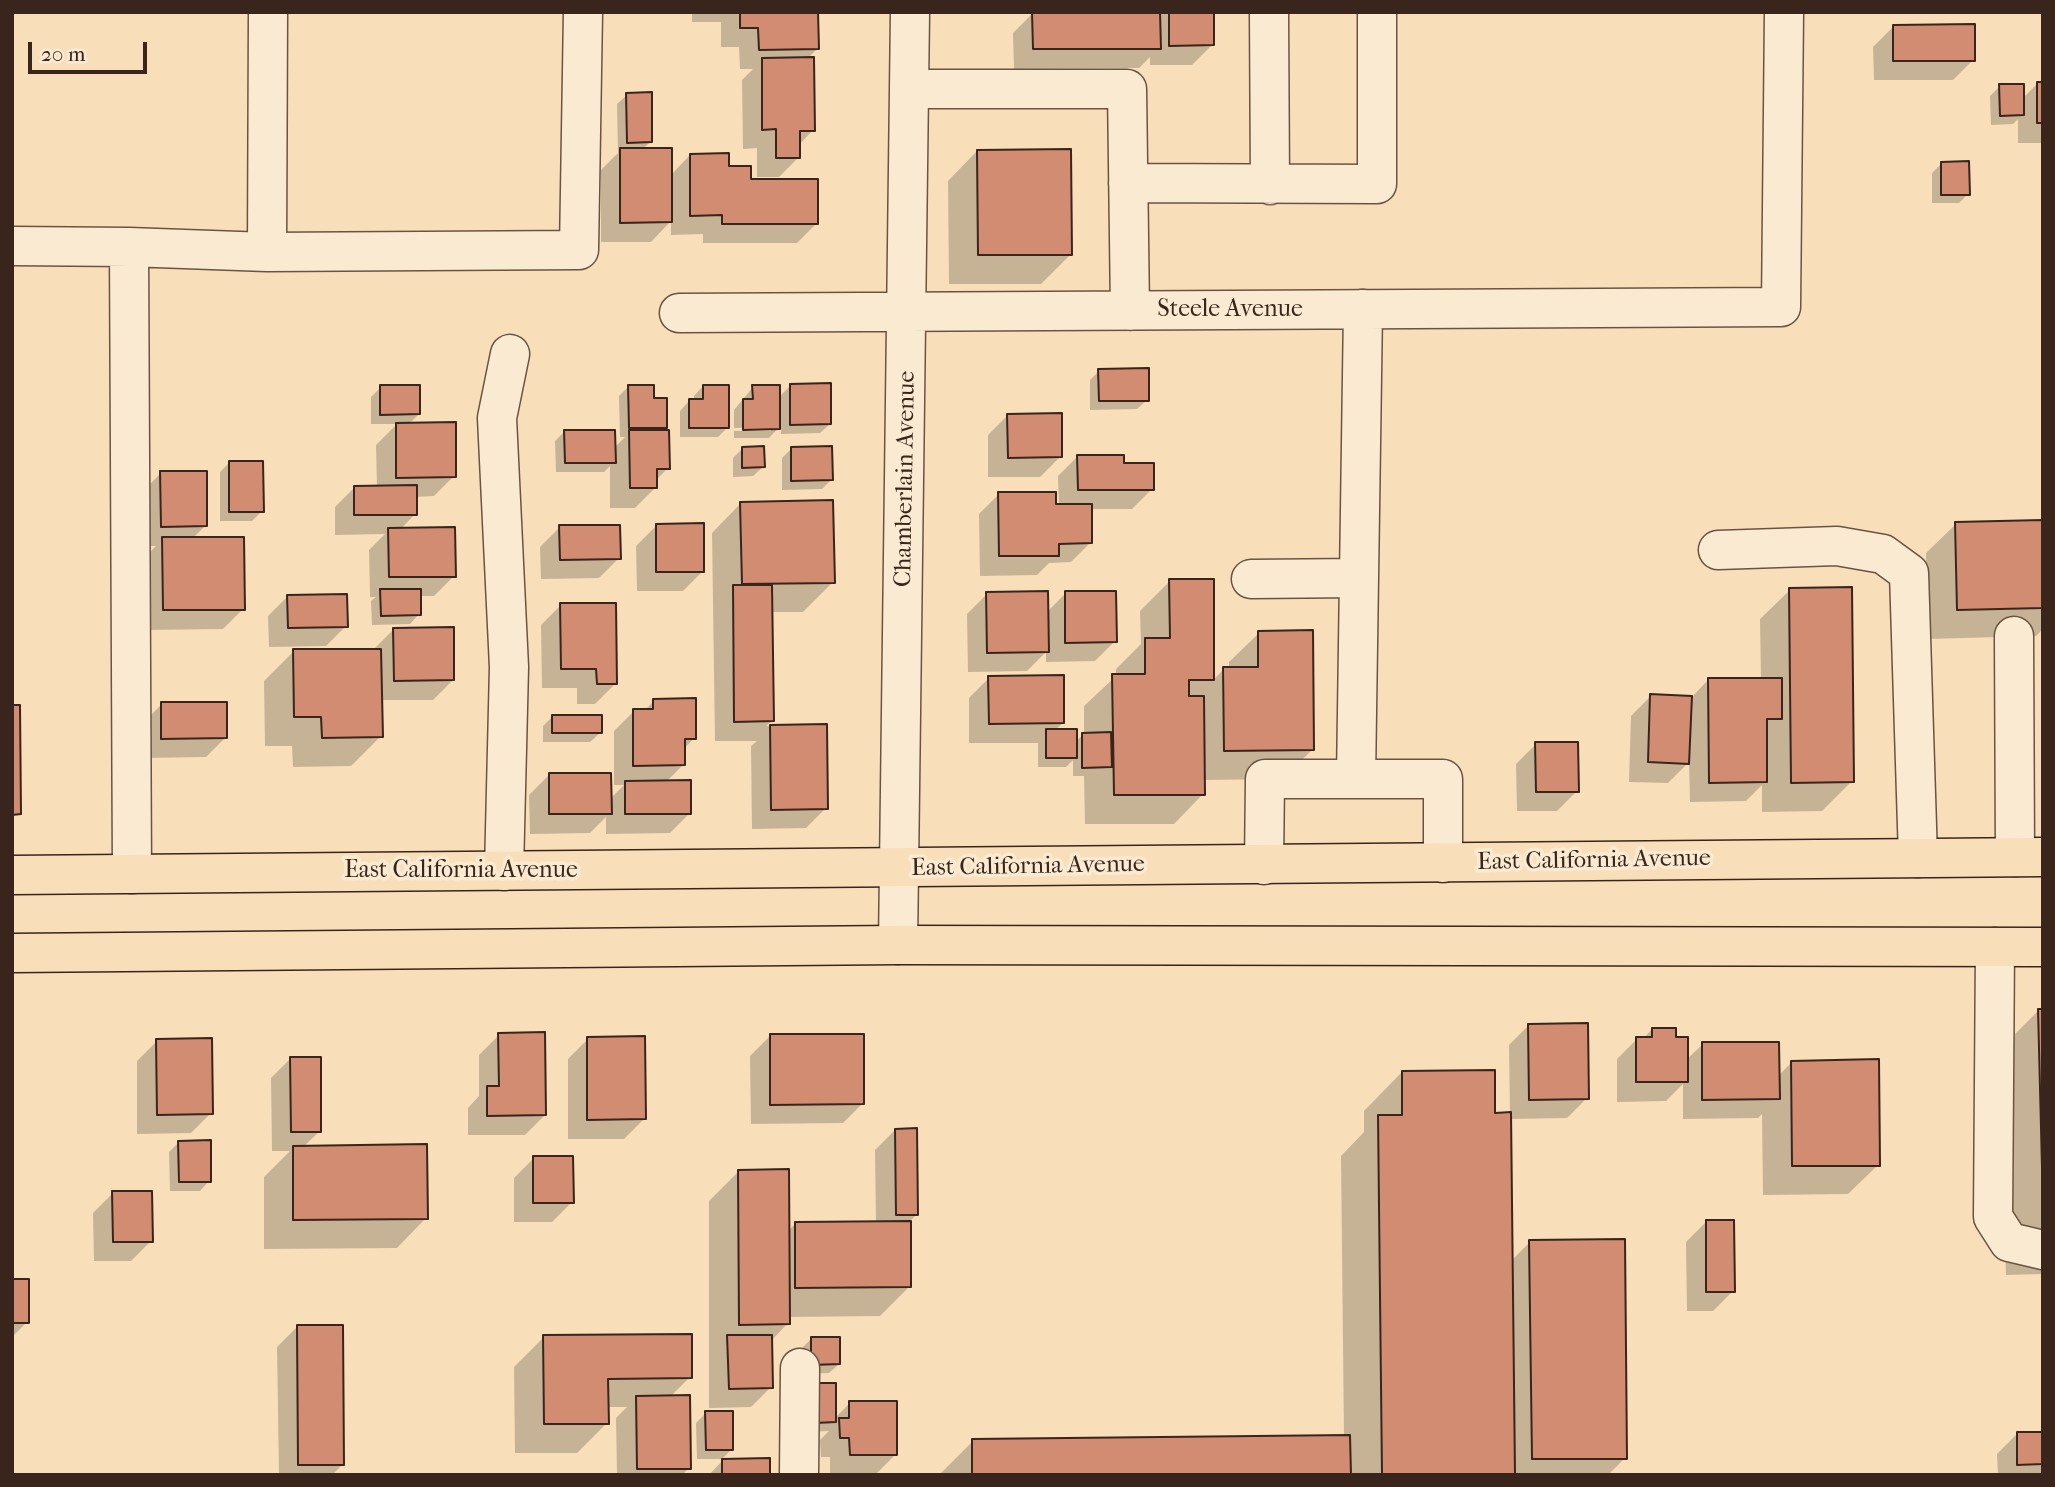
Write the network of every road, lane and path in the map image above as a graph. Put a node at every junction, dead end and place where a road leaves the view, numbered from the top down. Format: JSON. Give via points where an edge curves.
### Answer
{"nodes":[{"id":1,"x":268,"y":12,"type":"edge"},
{"id":2,"x":583,"y":12,"type":"edge"},
{"id":3,"x":910,"y":12,"type":"edge"},
{"id":4,"x":1269,"y":12,"type":"edge"},
{"id":5,"x":1377,"y":12,"type":"edge"},
{"id":6,"x":1784,"y":12,"type":"edge"},
{"id":7,"x":910,"y":89,"type":"junction"},
{"id":8,"x":1128,"y":183,"type":"junction"},
{"id":9,"x":1270,"y":185,"type":"junction"},
{"id":10,"x":12,"y":246,"type":"edge"},
{"id":11,"x":130,"y":247,"type":"junction"},
{"id":12,"x":267,"y":252,"type":"junction"},
{"id":13,"x":1363,"y":309,"type":"junction"},
{"id":14,"x":1130,"y":311,"type":"junction"},
{"id":15,"x":908,"y":312,"type":"junction"},
{"id":16,"x":679,"y":313,"type":"dead end"},
{"id":17,"x":510,"y":354,"type":"dead end"},
{"id":18,"x":1717,"y":550,"type":"dead end"},
{"id":19,"x":1359,"y":578,"type":"junction"},
{"id":20,"x":1251,"y":579,"type":"dead end"},
{"id":21,"x":2014,"y":636,"type":"dead end"},
{"id":22,"x":1356,"y":779,"type":"junction"},
{"id":23,"x":2029,"y":857,"type":"edge"},
{"id":24,"x":1918,"y":858,"type":"junction"},
{"id":25,"x":1443,"y":863,"type":"junction"},
{"id":26,"x":1264,"y":865,"type":"junction"},
{"id":27,"x":900,"y":869,"type":"junction"},
{"id":28,"x":504,"y":871,"type":"junction"},
{"id":29,"x":12,"y":874,"type":"edge"},
{"id":30,"x":132,"y":874,"type":"junction"},
{"id":31,"x":898,"y":945,"type":"junction"},
{"id":32,"x":1995,"y":947,"type":"junction"},
{"id":33,"x":2043,"y":947,"type":"edge"},
{"id":34,"x":12,"y":953,"type":"edge"},
{"id":35,"x":2026,"y":1246,"type":"edge"},
{"id":36,"x":800,"y":1368,"type":"dead end"},
{"id":37,"x":799,"y":1475,"type":"edge"}],
"edges":[{"from":1,"to":12,"type":"street"},
{"from":2,"to":12,"type":"street","via":[[579,250]]},
{"from":3,"to":7,"type":"street","name":"Chamberlain Avenue"},
{"from":4,"to":9,"type":"street"},
{"from":5,"to":9,"type":"street","via":[[1377,184]]},
{"from":6,"to":13,"type":"street","name":"Steele Avenue","via":[[1781,307]]},
{"from":7,"to":8,"type":"street","via":[[1126,89]]},
{"from":7,"to":15,"type":"street","name":"Chamberlain Avenue"},
{"from":8,"to":9,"type":"street"},
{"from":8,"to":14,"type":"street"},
{"from":10,"to":11,"type":"street"},
{"from":11,"to":12,"type":"street"},
{"from":11,"to":30,"type":"street"},
{"from":13,"to":14,"type":"street","name":"Steele Avenue"},
{"from":13,"to":19,"type":"street"},
{"from":14,"to":15,"type":"street","name":"Steele Avenue"},
{"from":15,"to":16,"type":"street","name":"Steele Avenue"},
{"from":15,"to":27,"type":"street","name":"Chamberlain Avenue"},
{"from":17,"to":28,"type":"street","via":[[497,418],[509,667]]},
{"from":18,"to":24,"type":"street","via":[[1837,546],[1883,554],[1909,573]]},
{"from":19,"to":20,"type":"street"},
{"from":19,"to":22,"type":"street"},
{"from":21,"to":23,"type":"street"},
{"from":22,"to":25,"type":"street","via":[[1443,779]]},
{"from":22,"to":26,"type":"street","via":[[1265,779]]},
{"from":23,"to":24,"type":"main road","name":"East California Avenue"},
{"from":24,"to":25,"type":"main road","name":"East California Avenue"},
{"from":25,"to":26,"type":"main road","name":"East California Avenue"},
{"from":26,"to":27,"type":"main road","name":"East California Avenue"},
{"from":27,"to":28,"type":"main road","name":"East California Avenue"},
{"from":27,"to":31,"type":"street","name":"Chamberlain Avenue"},
{"from":28,"to":30,"type":"main road","name":"East California Avenue"},
{"from":29,"to":30,"type":"main road","name":"East California Avenue"},
{"from":31,"to":32,"type":"main road"},
{"from":31,"to":34,"type":"main road"},
{"from":32,"to":33,"type":"main road"},
{"from":32,"to":35,"type":"street","via":[[1993,1217]]},
{"from":36,"to":37,"type":"street"}]}
